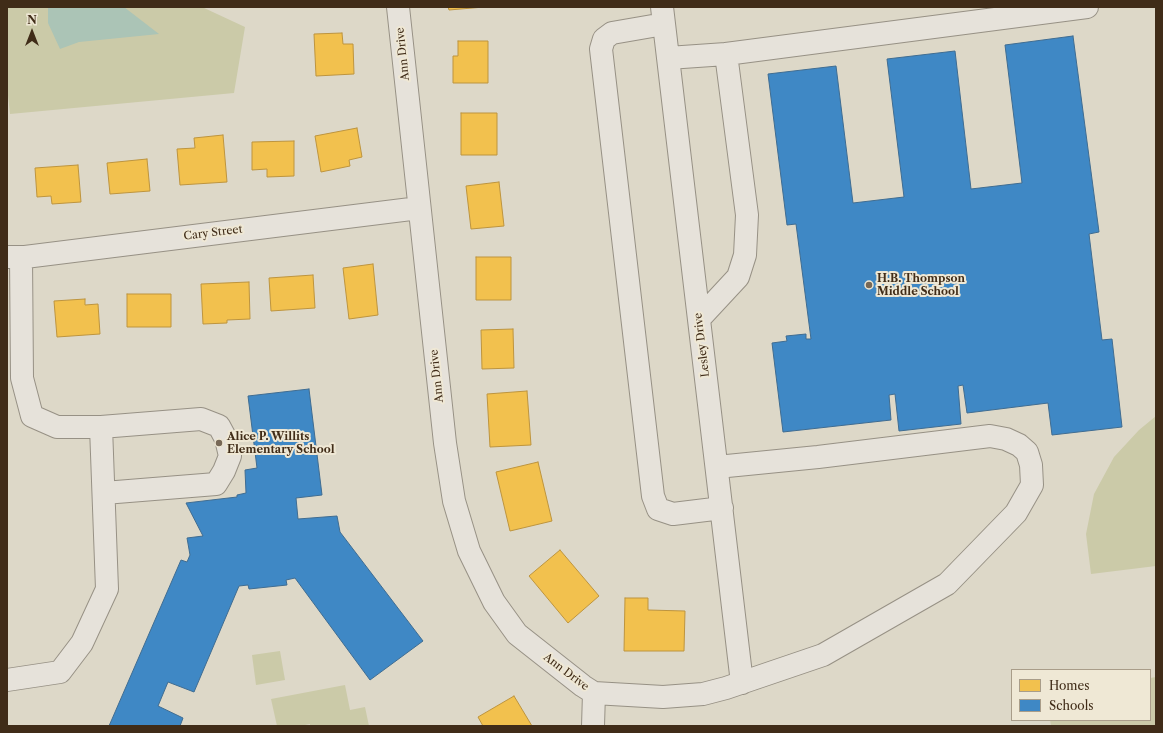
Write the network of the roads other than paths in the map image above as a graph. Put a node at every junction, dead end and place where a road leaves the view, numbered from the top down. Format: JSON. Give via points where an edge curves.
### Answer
{"nodes":[{"id":1,"x":398,"y":7,"type":"edge"},
{"id":2,"x":1086,"y":7,"type":"edge"},
{"id":3,"x":663,"y":16,"type":"edge"},
{"id":4,"x":726,"y":54,"type":"junction"},
{"id":5,"x":668,"y":58,"type":"junction"},
{"id":6,"x":419,"y":208,"type":"junction"},
{"id":7,"x":14,"y":257,"type":"edge"},
{"id":8,"x":699,"y":319,"type":"junction"},
{"id":9,"x":101,"y":427,"type":"junction"},
{"id":10,"x":717,"y":467,"type":"junction"},
{"id":11,"x":104,"y":493,"type":"junction"},
{"id":12,"x":722,"y":508,"type":"junction"},
{"id":13,"x":9,"y":680,"type":"edge"},
{"id":14,"x":734,"y":686,"type":"junction"},
{"id":15,"x":594,"y":693,"type":"junction"},
{"id":16,"x":593,"y":726,"type":"edge"}],
"edges":[{"from":1,"to":6,"type":"street","name":"Ann Drive"},
{"from":2,"to":4,"type":"street"},
{"from":3,"to":5,"type":"street","name":"Lesley Drive"},
{"from":3,"to":12,"type":"street","via":[[612,33],[604,39],[600,49],[653,496],[658,509],[673,514]]},
{"from":4,"to":5,"type":"street"},
{"from":4,"to":8,"type":"street","via":[[747,215],[745,255],[738,277]]},
{"from":5,"to":8,"type":"street","name":"Lesley Drive"},
{"from":6,"to":7,"type":"street","name":"Cary Street"},
{"from":6,"to":15,"type":"street","name":"Ann Drive","via":[[445,443],[454,501],[469,552],[494,602],[517,634]]},
{"from":7,"to":9,"type":"street","via":[[22,378],[32,416],[57,427]]},
{"from":8,"to":10,"type":"street","name":"Lesley Drive"},
{"from":9,"to":11,"type":"street"},
{"from":9,"to":11,"type":"street","via":[[201,419],[219,426],[226,439],[230,456],[216,484]]},
{"from":10,"to":12,"type":"street","name":"Lesley Drive"},
{"from":10,"to":14,"type":"street","name":"Ann Drive","via":[[990,436],[1019,445],[1027,452],[1032,465],[1032,485],[1016,513],[947,584],[823,655]]},
{"from":11,"to":13,"type":"street","via":[[107,590],[82,643],[60,672]]},
{"from":12,"to":14,"type":"street","name":"Lesley Drive"},
{"from":14,"to":15,"type":"street","name":"Ann Drive","via":[[703,694],[663,697]]},
{"from":15,"to":16,"type":"street","name":"Ann Drive"}]}
